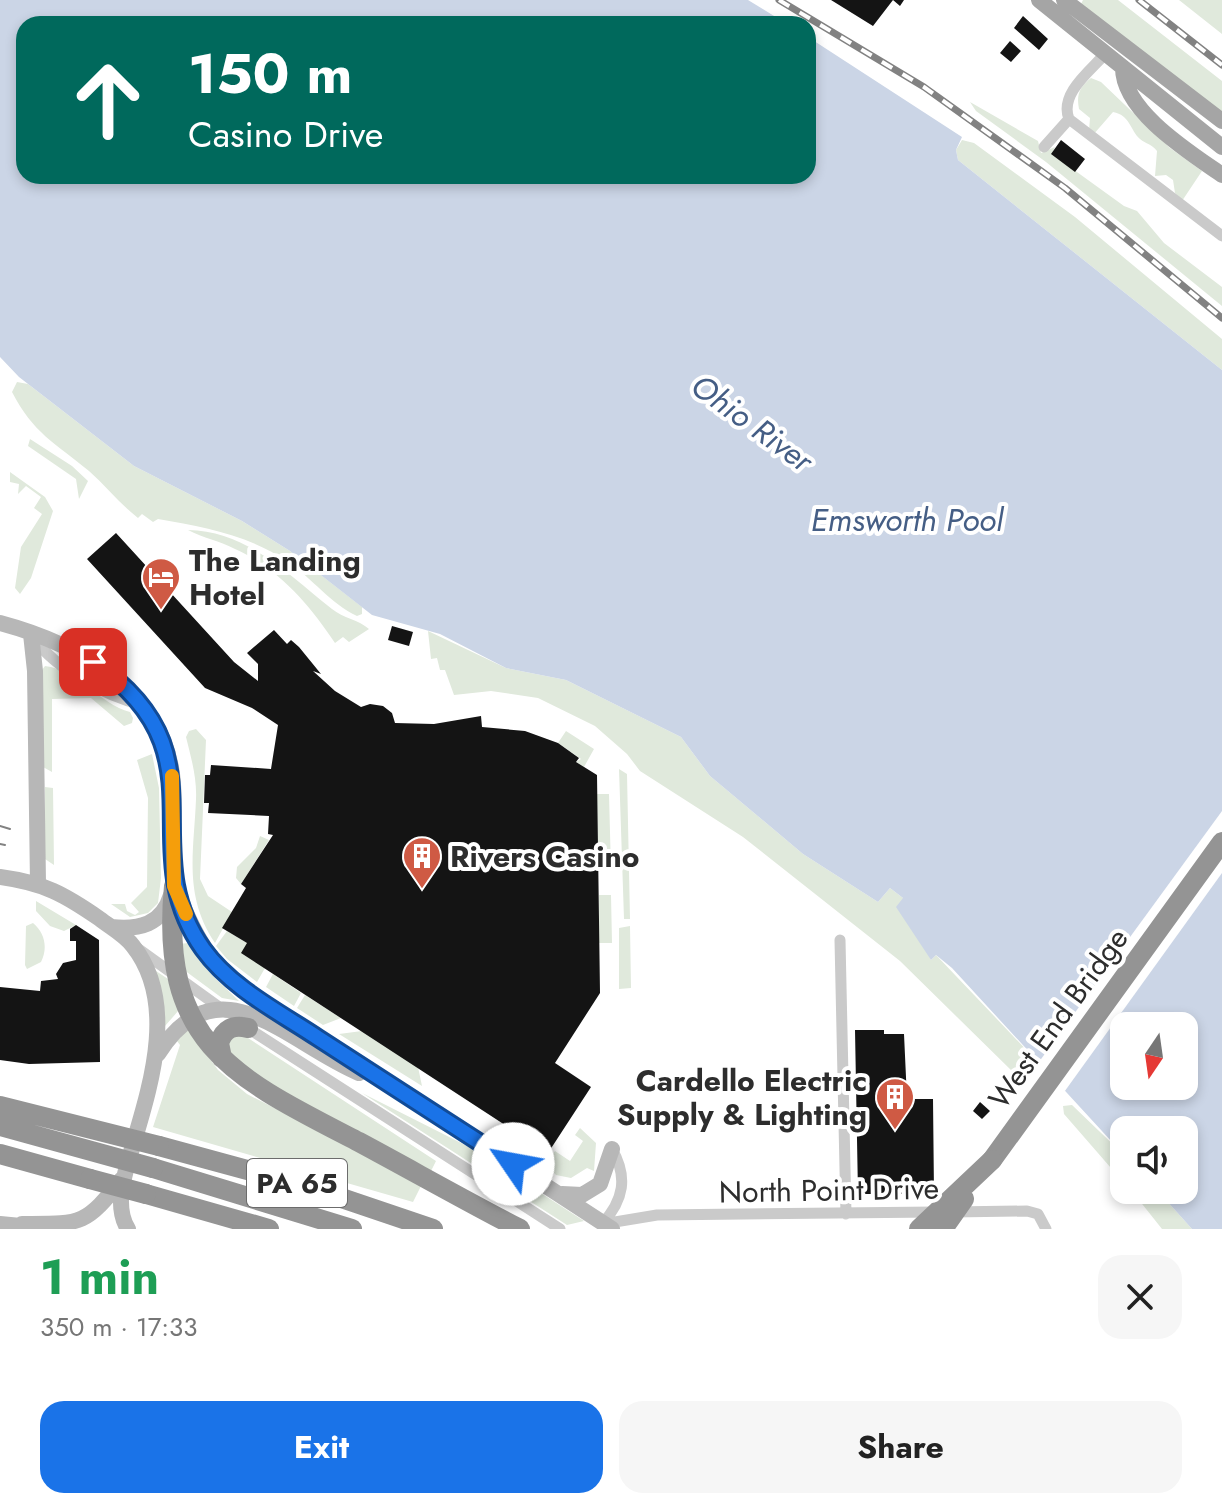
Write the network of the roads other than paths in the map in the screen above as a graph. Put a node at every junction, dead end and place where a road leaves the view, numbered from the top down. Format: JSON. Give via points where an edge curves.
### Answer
{"nodes":[{"id":1,"x":1039,"y":0,"type":"edge"},
{"id":2,"x":1064,"y":0,"type":"edge"},
{"id":3,"x":1105,"y":54,"type":"junction"},
{"id":4,"x":1123,"y":68,"type":"junction"},
{"id":5,"x":1069,"y":119,"type":"junction"},
{"id":6,"x":1222,"y":121,"type":"edge"},
{"id":7,"x":1044,"y":147,"type":"dead end"},
{"id":8,"x":1222,"y":147,"type":"edge"},
{"id":9,"x":1222,"y":175,"type":"edge"},
{"id":10,"x":1222,"y":236,"type":"edge"},
{"id":11,"x":0,"y":623,"type":"edge"},
{"id":12,"x":31,"y":634,"type":"junction"},
{"id":13,"x":1222,"y":842,"type":"edge"},
{"id":14,"x":0,"y":877,"type":"edge"},
{"id":15,"x":38,"y":883,"type":"junction"},
{"id":16,"x":174,"y":886,"type":"junction"},
{"id":17,"x":111,"y":927,"type":"junction"},
{"id":18,"x":840,"y":940,"type":"dead end"},
{"id":19,"x":133,"y":945,"type":"junction"},
{"id":20,"x":176,"y":973,"type":"junction"},
{"id":21,"x":221,"y":1008,"type":"junction"},
{"id":22,"x":192,"y":1016,"type":"junction"},
{"id":23,"x":248,"y":1028,"type":"junction"},
{"id":24,"x":157,"y":1057,"type":"junction"},
{"id":25,"x":222,"y":1058,"type":"junction"},
{"id":26,"x":398,"y":1089,"type":"junction"},
{"id":27,"x":0,"y":1106,"type":"edge"},
{"id":28,"x":0,"y":1126,"type":"edge"},
{"id":29,"x":612,"y":1149,"type":"joint"},
{"id":30,"x":0,"y":1154,"type":"edge"},
{"id":31,"x":992,"y":1160,"type":"junction"},
{"id":32,"x":123,"y":1177,"type":"junction"},
{"id":33,"x":146,"y":1194,"type":"junction"},
{"id":34,"x":561,"y":1194,"type":"junction"},
{"id":35,"x":846,"y":1214,"type":"junction"},
{"id":36,"x":0,"y":1224,"type":"edge"},
{"id":37,"x":22,"y":1224,"type":"junction"},
{"id":38,"x":604,"y":1227,"type":"edge"},
{"id":39,"x":41,"y":1229,"type":"edge"},
{"id":40,"x":128,"y":1229,"type":"edge"},
{"id":41,"x":230,"y":1229,"type":"edge"},
{"id":42,"x":269,"y":1229,"type":"edge"},
{"id":43,"x":352,"y":1229,"type":"edge"},
{"id":44,"x":433,"y":1229,"type":"edge"},
{"id":45,"x":520,"y":1229,"type":"edge"},
{"id":46,"x":560,"y":1229,"type":"edge"},
{"id":47,"x":919,"y":1229,"type":"edge"},
{"id":48,"x":943,"y":1229,"type":"edge"},
{"id":49,"x":962,"y":1229,"type":"edge"},
{"id":50,"x":1046,"y":1229,"type":"edge"}],
"edges":[{"from":1,"to":3,"type":"main road"},
{"from":2,"to":6,"type":"main road"},
{"from":3,"to":4,"type":"main road"},
{"from":3,"to":5,"type":"street","via":[[1069,95]]},
{"from":4,"to":8,"type":"main road"},
{"from":4,"to":9,"type":"main road","via":[[1123,85],[1140,107]]},
{"from":5,"to":7,"type":"street"},
{"from":5,"to":10,"type":"street"},
{"from":11,"to":12,"type":"main road"},
{"from":12,"to":15,"type":"main road"},
{"from":12,"to":16,"type":"main road","via":[[93,662],[128,688],[167,748]]},
{"from":13,"to":31,"type":"highway","name":"West End Bridge"},
{"from":14,"to":15,"type":"main road"},
{"from":15,"to":17,"type":"main road"},
{"from":16,"to":17,"type":"main road","via":[[164,911],[152,923]]},
{"from":16,"to":20,"type":"highway","via":[[171,932]]},
{"from":16,"to":26,"type":"main road","via":[[217,966]]},
{"from":17,"to":19,"type":"main road"},
{"from":18,"to":35,"type":"street"},
{"from":19,"to":20,"type":"street"},
{"from":19,"to":24,"type":"main road","via":[[155,1000]]},
{"from":20,"to":21,"type":"street"},
{"from":20,"to":22,"type":"highway"},
{"from":21,"to":22,"type":"main road"},
{"from":21,"to":23,"type":"street"},
{"from":21,"to":26,"type":"main road","via":[[260,1018],[328,1060]]},
{"from":22,"to":24,"type":"main road"},
{"from":22,"to":25,"type":"highway"},
{"from":23,"to":25,"type":"highway","via":[[225,1031],[219,1043]]},
{"from":23,"to":46,"type":"street"},
{"from":24,"to":32,"type":"main road"},
{"from":25,"to":45,"type":"highway","via":[[258,1089]]},
{"from":26,"to":34,"type":"main road"},
{"from":27,"to":44,"type":"highway","number":"PA 65","bridge":true,"via":[[306,1186]]},
{"from":28,"to":43,"type":"highway","bridge":true},
{"from":29,"to":34,"type":"main road","via":[[600,1184],[582,1195]]},
{"from":29,"to":38,"type":"street","via":[[624,1186]]},
{"from":30,"to":33,"type":"highway","number":"PA 65","bridge":true},
{"from":31,"to":47,"type":"highway","bridge":true},
{"from":31,"to":48,"type":"highway","name":"West End Bridge","bridge":true},
{"from":31,"to":49,"type":"highway"},
{"from":32,"to":37,"type":"main road","via":[[97,1211],[82,1220]]},
{"from":32,"to":40,"type":"main road","via":[[121,1211]]},
{"from":33,"to":41,"type":"highway"},
{"from":33,"to":42,"type":"highway","number":"PA 65"},
{"from":34,"to":38,"type":"main road"},
{"from":35,"to":38,"type":"street","name":"North Point Drive","via":[[657,1215]]},
{"from":35,"to":50,"type":"street","name":"North Point Drive","via":[[1027,1211],[1038,1214]]},
{"from":36,"to":37,"type":"main road"},
{"from":37,"to":39,"type":"main road"}]}
